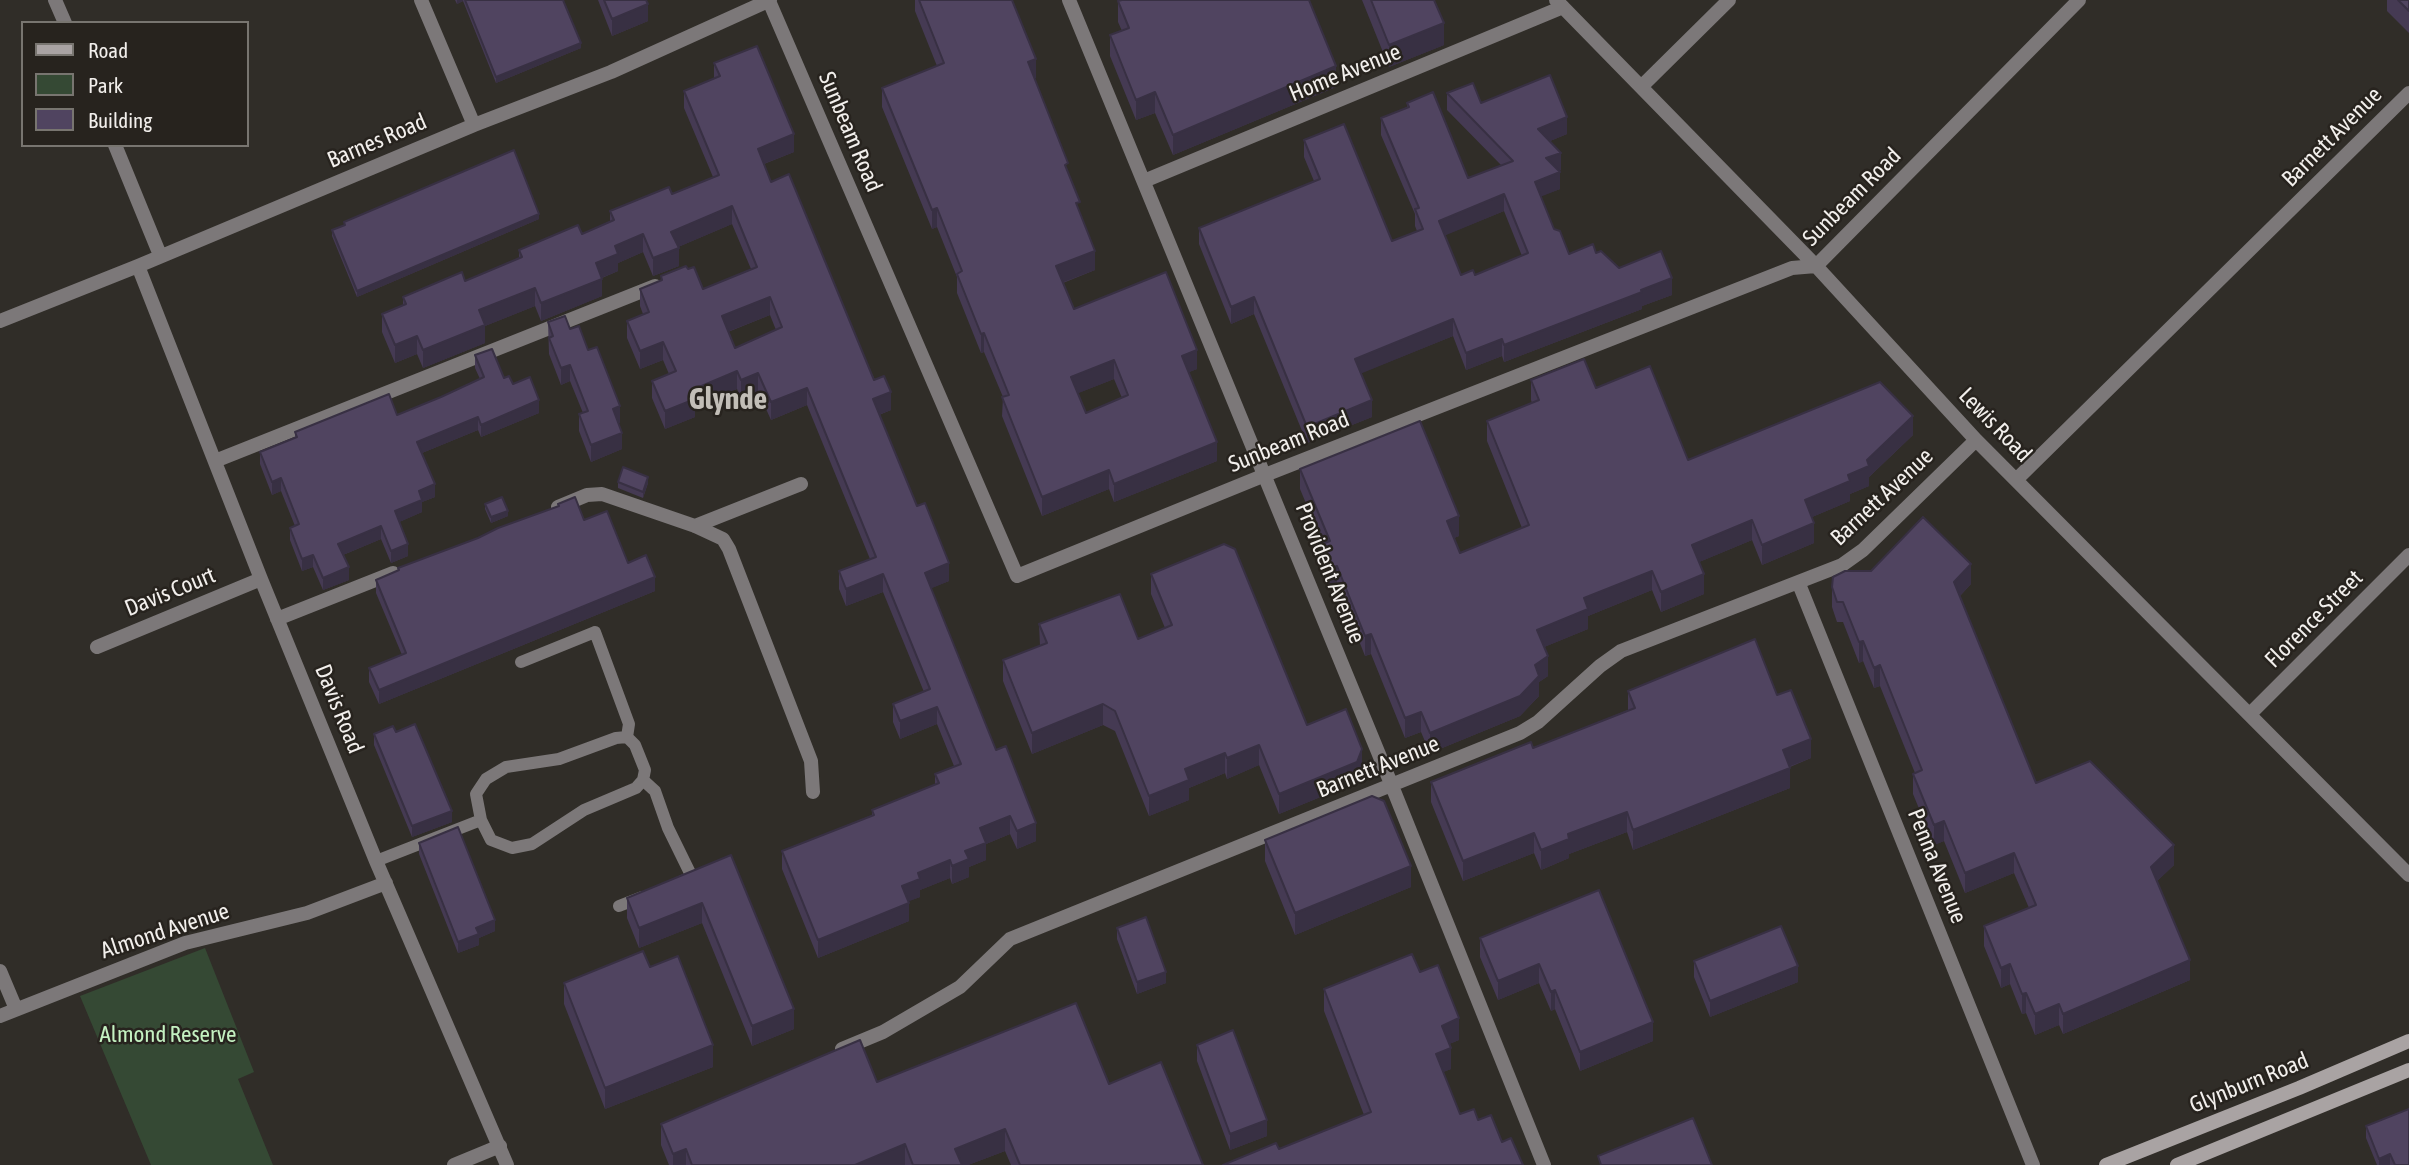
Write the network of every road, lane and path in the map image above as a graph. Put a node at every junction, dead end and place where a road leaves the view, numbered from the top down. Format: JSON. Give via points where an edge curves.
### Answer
{"nodes":[{"id":1,"x":55,"y":0,"type":"edge"},
{"id":2,"x":421,"y":0,"type":"edge"},
{"id":3,"x":769,"y":0,"type":"edge"},
{"id":4,"x":1069,"y":0,"type":"edge"},
{"id":5,"x":1729,"y":0,"type":"edge"},
{"id":6,"x":2079,"y":0,"type":"edge"},
{"id":7,"x":1559,"y":4,"type":"edge"},
{"id":8,"x":64,"y":21,"type":"edge"},
{"id":9,"x":1641,"y":87,"type":"junction"},
{"id":10,"x":2409,"y":93,"type":"edge"},
{"id":11,"x":474,"y":125,"type":"junction"},
{"id":12,"x":116,"y":147,"type":"edge"},
{"id":13,"x":1144,"y":181,"type":"junction"},
{"id":14,"x":160,"y":256,"type":"junction"},
{"id":15,"x":1816,"y":266,"type":"junction"},
{"id":16,"x":138,"y":267,"type":"junction"},
{"id":17,"x":666,"y":281,"type":"edge"},
{"id":18,"x":0,"y":321,"type":"edge"},
{"id":19,"x":1976,"y":440,"type":"junction"},
{"id":20,"x":215,"y":461,"type":"junction"},
{"id":21,"x":1265,"y":475,"type":"junction"},
{"id":22,"x":2017,"y":479,"type":"junction"},
{"id":23,"x":801,"y":484,"type":"dead end"},
{"id":24,"x":548,"y":511,"type":"edge"},
{"id":25,"x":695,"y":526,"type":"junction"},
{"id":26,"x":2409,"y":555,"type":"edge"},
{"id":27,"x":406,"y":568,"type":"edge"},
{"id":28,"x":261,"y":579,"type":"junction"},
{"id":29,"x":1799,"y":584,"type":"junction"},
{"id":30,"x":277,"y":619,"type":"junction"},
{"id":31,"x":97,"y":647,"type":"dead end"},
{"id":32,"x":521,"y":662,"type":"dead end"},
{"id":33,"x":2250,"y":714,"type":"junction"},
{"id":34,"x":627,"y":737,"type":"junction"},
{"id":35,"x":643,"y":780,"type":"junction"},
{"id":36,"x":1392,"y":786,"type":"junction"},
{"id":37,"x":813,"y":792,"type":"dead end"},
{"id":38,"x":481,"y":820,"type":"junction"},
{"id":39,"x":376,"y":861,"type":"junction"},
{"id":40,"x":2409,"y":875,"type":"edge"},
{"id":41,"x":386,"y":883,"type":"junction"},
{"id":42,"x":619,"y":906,"type":"dead end"},
{"id":43,"x":0,"y":971,"type":"edge"},
{"id":44,"x":16,"y":1009,"type":"junction"},
{"id":45,"x":0,"y":1016,"type":"edge"},
{"id":46,"x":2409,"y":1041,"type":"edge"},
{"id":47,"x":822,"y":1057,"type":"edge"},
{"id":48,"x":2409,"y":1070,"type":"edge"},
{"id":49,"x":500,"y":1146,"type":"junction"},
{"id":50,"x":454,"y":1165,"type":"edge"},
{"id":51,"x":508,"y":1165,"type":"edge"},
{"id":52,"x":1544,"y":1165,"type":"edge"},
{"id":53,"x":2033,"y":1165,"type":"edge"},
{"id":54,"x":2106,"y":1165,"type":"edge"},
{"id":55,"x":2177,"y":1165,"type":"edge"}],
"edges":[{"from":1,"to":8,"type":"street"},
{"from":2,"to":11,"type":"street"},
{"from":3,"to":11,"type":"street","name":"Barnes Road","via":[[611,72]]},
{"from":3,"to":21,"type":"street","name":"Sunbeam Road","via":[[1017,576]]},
{"from":4,"to":13,"type":"street","name":"Provident Avenue"},
{"from":5,"to":9,"type":"street"},
{"from":6,"to":15,"type":"street","name":"Sunbeam Road"},
{"from":7,"to":9,"type":"street","name":"Lewis Road"},
{"from":7,"to":13,"type":"street","name":"Home Avenue"},
{"from":9,"to":15,"type":"street","name":"Lewis Road"},
{"from":10,"to":22,"type":"street","name":"Barnett Avenue"},
{"from":11,"to":14,"type":"street","name":"Barnes Road"},
{"from":12,"to":14,"type":"street"},
{"from":13,"to":21,"type":"street","name":"Provident Avenue"},
{"from":14,"to":16,"type":"street","name":"Barnes Road"},
{"from":15,"to":19,"type":"street","name":"Lewis Road"},
{"from":15,"to":21,"type":"street","name":"Sunbeam Road","via":[[1792,268]]},
{"from":16,"to":18,"type":"street","name":"Barnes Road"},
{"from":16,"to":20,"type":"street","name":"Davis Road"},
{"from":17,"to":20,"type":"street"},
{"from":19,"to":22,"type":"street","name":"Lewis Road"},
{"from":19,"to":29,"type":"street","name":"Barnett Avenue","via":[[1863,550]]},
{"from":20,"to":28,"type":"street","name":"Davis Road"},
{"from":21,"to":36,"type":"street","name":"Provident Avenue"},
{"from":22,"to":33,"type":"street","name":"Lewis Road"},
{"from":23,"to":25,"type":"street"},
{"from":24,"to":25,"type":"street","via":[[586,495],[602,494]]},
{"from":25,"to":37,"type":"street","via":[[720,536],[729,549],[811,761]]},
{"from":26,"to":33,"type":"street","name":"Florence Street"},
{"from":27,"to":30,"type":"street"},
{"from":28,"to":30,"type":"street","name":"Davis Road"},
{"from":28,"to":31,"type":"street","name":"Davis Court"},
{"from":29,"to":36,"type":"street","name":"Barnett Avenue","via":[[1620,651],[1520,733]]},
{"from":29,"to":53,"type":"street","name":"Penna Avenue"},
{"from":30,"to":39,"type":"street","name":"Davis Road"},
{"from":32,"to":34,"type":"lane","via":[[595,632],[629,723]]},
{"from":33,"to":40,"type":"street","name":"Lewis Road"},
{"from":34,"to":35,"type":"lane","via":[[645,769]]},
{"from":34,"to":38,"type":"lane","via":[[559,759],[506,767],[486,779],[476,794]]},
{"from":35,"to":38,"type":"lane","via":[[531,844],[512,848],[491,840]]},
{"from":35,"to":42,"type":"lane","via":[[655,790],[692,877]]},
{"from":36,"to":47,"type":"street","name":"Barnett Avenue","via":[[1010,939],[960,987],[883,1031]]},
{"from":36,"to":52,"type":"street","name":"Provident Avenue"},
{"from":38,"to":39,"type":"lane"},
{"from":39,"to":41,"type":"street","name":"Davis Road"},
{"from":41,"to":44,"type":"street","name":"Almond Avenue","via":[[307,913],[185,943]]},
{"from":41,"to":49,"type":"street","name":"Davis Road"},
{"from":43,"to":44,"type":"street"},
{"from":44,"to":45,"type":"street","name":"Almond Avenue"},
{"from":46,"to":54,"type":"main road","name":"Glynburn Road"},
{"from":48,"to":55,"type":"main road"},
{"from":49,"to":50,"type":"street"},
{"from":49,"to":51,"type":"street","name":"Davis Road"}]}
